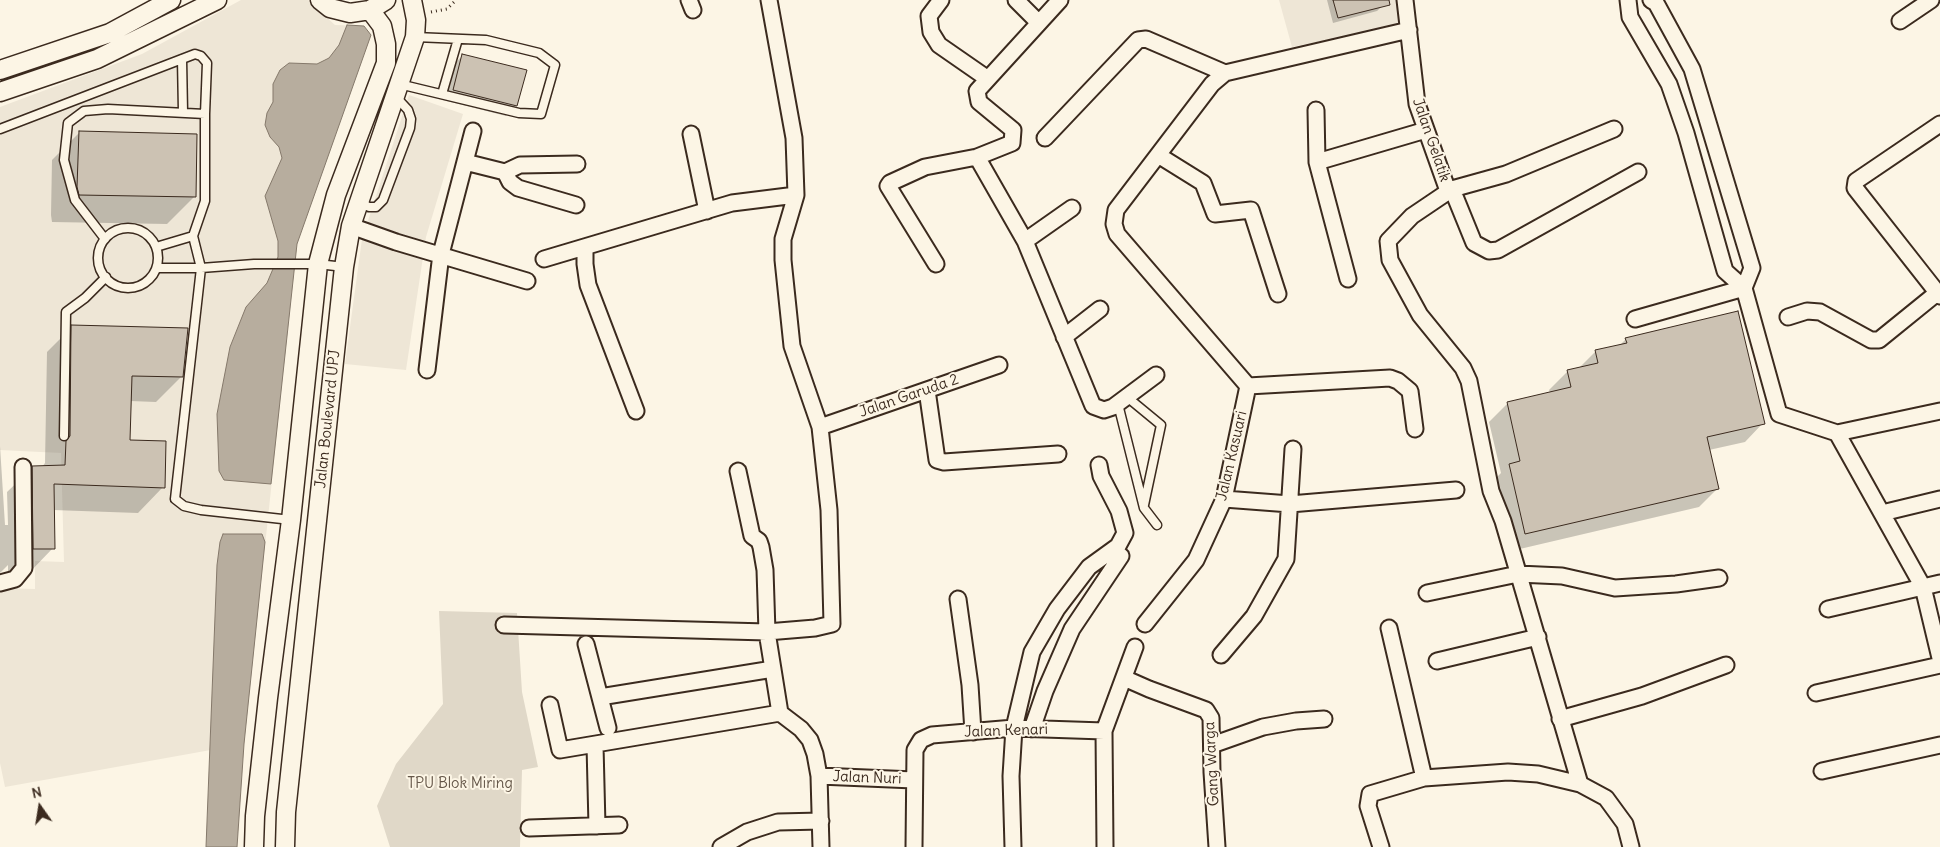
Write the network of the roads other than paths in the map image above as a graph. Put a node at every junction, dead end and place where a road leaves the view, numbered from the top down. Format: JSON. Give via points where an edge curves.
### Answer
{"nodes":[{"id":1,"x":171,"y":0,"type":"edge"},
{"id":2,"x":216,"y":0,"type":"edge"},
{"id":3,"x":320,"y":0,"type":"edge"},
{"id":4,"x":386,"y":0,"type":"edge"},
{"id":5,"x":769,"y":0,"type":"edge"},
{"id":6,"x":941,"y":0,"type":"edge"},
{"id":7,"x":1016,"y":0,"type":"edge"},
{"id":8,"x":1060,"y":0,"type":"edge"},
{"id":9,"x":1405,"y":0,"type":"edge"},
{"id":10,"x":1628,"y":0,"type":"edge"},
{"id":11,"x":1651,"y":0,"type":"edge"},
{"id":12,"x":1931,"y":0,"type":"edge"},
{"id":13,"x":420,"y":5,"type":"edge"},
{"id":14,"x":370,"y":10,"type":"junction"},
{"id":15,"x":1900,"y":21,"type":"dead end"},
{"id":16,"x":1039,"y":23,"type":"junction"},
{"id":17,"x":1408,"y":30,"type":"junction"},
{"id":18,"x":414,"y":37,"type":"junction"},
{"id":19,"x":458,"y":39,"type":"junction"},
{"id":20,"x":182,"y":59,"type":"junction"},
{"id":21,"x":0,"y":70,"type":"edge"},
{"id":22,"x":1225,"y":73,"type":"junction"},
{"id":23,"x":988,"y":79,"type":"junction"},
{"id":24,"x":397,"y":90,"type":"junction"},
{"id":25,"x":0,"y":92,"type":"edge"},
{"id":26,"x":442,"y":94,"type":"junction"},
{"id":27,"x":1316,"y":110,"type":"dead end"},
{"id":28,"x":183,"y":112,"type":"junction"},
{"id":29,"x":205,"y":114,"type":"junction"},
{"id":30,"x":1940,"y":124,"type":"edge"},
{"id":31,"x":0,"y":129,"type":"edge"},
{"id":32,"x":1614,"y":129,"type":"dead end"},
{"id":33,"x":473,"y":130,"type":"dead end"},
{"id":34,"x":1426,"y":130,"type":"junction"},
{"id":35,"x":692,"y":134,"type":"dead end"},
{"id":36,"x":1045,"y":138,"type":"dead end"},
{"id":37,"x":1158,"y":155,"type":"junction"},
{"id":38,"x":977,"y":157,"type":"junction"},
{"id":39,"x":465,"y":162,"type":"junction"},
{"id":40,"x":1317,"y":162,"type":"junction"},
{"id":41,"x":577,"y":164,"type":"dead end"},
{"id":42,"x":505,"y":172,"type":"junction"},
{"id":43,"x":1638,"y":172,"type":"dead end"},
{"id":44,"x":1450,"y":190,"type":"junction"},
{"id":45,"x":796,"y":195,"type":"junction"},
{"id":46,"x":359,"y":202,"type":"junction"},
{"id":47,"x":576,"y":204,"type":"dead end"},
{"id":48,"x":1072,"y":208,"type":"dead end"},
{"id":49,"x":707,"y":211,"type":"junction"},
{"id":50,"x":351,"y":226,"type":"junction"},
{"id":51,"x":193,"y":236,"type":"junction"},
{"id":52,"x":105,"y":239,"type":"junction"},
{"id":53,"x":1025,"y":241,"type":"junction"},
{"id":54,"x":156,"y":247,"type":"junction"},
{"id":55,"x":585,"y":247,"type":"junction"},
{"id":56,"x":441,"y":254,"type":"junction"},
{"id":57,"x":544,"y":259,"type":"dead end"},
{"id":58,"x":318,"y":264,"type":"junction"},
{"id":59,"x":936,"y":264,"type":"dead end"},
{"id":60,"x":344,"y":266,"type":"junction"},
{"id":61,"x":157,"y":268,"type":"junction"},
{"id":62,"x":201,"y":268,"type":"junction"},
{"id":63,"x":106,"y":277,"type":"junction"},
{"id":64,"x":1348,"y":279,"type":"dead end"},
{"id":65,"x":527,"y":281,"type":"dead end"},
{"id":66,"x":1744,"y":288,"type":"junction"},
{"id":67,"x":1278,"y":294,"type":"dead end"},
{"id":68,"x":1938,"y":295,"type":"edge"},
{"id":69,"x":1100,"y":309,"type":"dead end"},
{"id":70,"x":1788,"y":317,"type":"dead end"},
{"id":71,"x":1635,"y":319,"type":"dead end"},
{"id":72,"x":1064,"y":337,"type":"junction"},
{"id":73,"x":999,"y":365,"type":"dead end"},
{"id":74,"x":427,"y":370,"type":"dead end"},
{"id":75,"x":1156,"y":375,"type":"dead end"},
{"id":76,"x":1248,"y":386,"type":"junction"},
{"id":77,"x":927,"y":390,"type":"junction"},
{"id":78,"x":1122,"y":400,"type":"junction"},
{"id":79,"x":636,"y":411,"type":"dead end"},
{"id":80,"x":1940,"y":411,"type":"edge"},
{"id":81,"x":820,"y":427,"type":"junction"},
{"id":82,"x":1415,"y":429,"type":"dead end"},
{"id":83,"x":1837,"y":433,"type":"junction"},
{"id":84,"x":64,"y":436,"type":"dead end"},
{"id":85,"x":1293,"y":449,"type":"dead end"},
{"id":86,"x":1058,"y":454,"type":"dead end"},
{"id":87,"x":1099,"y":465,"type":"dead end"},
{"id":88,"x":22,"y":468,"type":"dead end"},
{"id":89,"x":738,"y":471,"type":"dead end"},
{"id":90,"x":1456,"y":490,"type":"dead end"},
{"id":91,"x":1224,"y":499,"type":"junction"},
{"id":92,"x":1940,"y":499,"type":"edge"},
{"id":93,"x":1290,"y":504,"type":"junction"},
{"id":94,"x":1144,"y":508,"type":"junction"},
{"id":95,"x":1882,"y":513,"type":"junction"},
{"id":96,"x":291,"y":520,"type":"junction"},
{"id":97,"x":317,"y":523,"type":"junction"},
{"id":98,"x":1157,"y":525,"type":"dead end"},
{"id":99,"x":1121,"y":556,"type":"dead end"},
{"id":100,"x":1518,"y":574,"type":"junction"},
{"id":101,"x":1719,"y":578,"type":"dead end"},
{"id":102,"x":0,"y":583,"type":"edge"},
{"id":103,"x":1940,"y":583,"type":"edge"},
{"id":104,"x":1923,"y":587,"type":"junction"},
{"id":105,"x":1427,"y":593,"type":"dead end"},
{"id":106,"x":958,"y":598,"type":"dead end"},
{"id":107,"x":1828,"y":609,"type":"dead end"},
{"id":108,"x":1145,"y":624,"type":"dead end"},
{"id":109,"x":504,"y":625,"type":"dead end"},
{"id":110,"x":1389,"y":628,"type":"dead end"},
{"id":111,"x":767,"y":632,"type":"junction"},
{"id":112,"x":1538,"y":638,"type":"junction"},
{"id":113,"x":586,"y":644,"type":"dead end"},
{"id":114,"x":1135,"y":648,"type":"dead end"},
{"id":115,"x":1221,"y":656,"type":"dead end"},
{"id":116,"x":1940,"y":658,"type":"edge"},
{"id":117,"x":1437,"y":661,"type":"dead end"},
{"id":118,"x":1726,"y":665,"type":"dead end"},
{"id":119,"x":1940,"y":665,"type":"edge"},
{"id":120,"x":773,"y":669,"type":"junction"},
{"id":121,"x":1124,"y":678,"type":"junction"},
{"id":122,"x":1816,"y":693,"type":"dead end"},
{"id":123,"x":600,"y":697,"type":"junction"},
{"id":124,"x":550,"y":705,"type":"dead end"},
{"id":125,"x":780,"y":713,"type":"junction"},
{"id":126,"x":1324,"y":719,"type":"dead end"},
{"id":127,"x":1560,"y":719,"type":"junction"},
{"id":128,"x":608,"y":728,"type":"dead end"},
{"id":129,"x":1014,"y":728,"type":"junction"},
{"id":130,"x":1032,"y":729,"type":"junction"},
{"id":131,"x":1104,"y":731,"type":"junction"},
{"id":132,"x":972,"y":732,"type":"junction"},
{"id":133,"x":1940,"y":744,"type":"edge"},
{"id":134,"x":595,"y":745,"type":"junction"},
{"id":135,"x":1212,"y":745,"type":"junction"},
{"id":136,"x":1822,"y":771,"type":"dead end"},
{"id":137,"x":820,"y":776,"type":"junction"},
{"id":138,"x":1424,"y":778,"type":"junction"},
{"id":139,"x":914,"y":780,"type":"junction"},
{"id":140,"x":1580,"y":784,"type":"junction"},
{"id":141,"x":821,"y":821,"type":"junction"},
{"id":142,"x":619,"y":825,"type":"dead end"},
{"id":143,"x":597,"y":826,"type":"junction"},
{"id":144,"x":529,"y":828,"type":"dead end"},
{"id":145,"x":254,"y":847,"type":"edge"},
{"id":146,"x":285,"y":847,"type":"edge"},
{"id":147,"x":721,"y":847,"type":"edge"},
{"id":148,"x":821,"y":847,"type":"edge"},
{"id":149,"x":914,"y":847,"type":"edge"},
{"id":150,"x":1013,"y":847,"type":"edge"},
{"id":151,"x":1105,"y":847,"type":"edge"},
{"id":152,"x":1217,"y":847,"type":"edge"},
{"id":153,"x":1381,"y":847,"type":"edge"},
{"id":154,"x":1631,"y":847,"type":"edge"}],
"edges":[{"from":1,"to":21,"type":"street","via":[[110,33]]},
{"from":2,"to":25,"type":"street","via":[[97,59]]},
{"from":3,"to":14,"type":"street","via":[[340,11]]},
{"from":4,"to":14,"type":"street"},
{"from":5,"to":45,"type":"street","via":[[794,138]]},
{"from":6,"to":23,"type":"street","via":[[929,16],[931,32],[938,45]]},
{"from":7,"to":16,"type":"street"},
{"from":8,"to":16,"type":"street"},
{"from":9,"to":17,"type":"street","name":"Jalan Gelatik"},
{"from":10,"to":66,"type":"street","via":[[1630,17],[1669,84],[1725,271]]},
{"from":11,"to":66,"type":"street","via":[[1656,3],[1692,69],[1752,268]]},
{"from":12,"to":15,"type":"street"},
{"from":13,"to":18,"type":"street","name":"Jalan Boulevard UPJ"},
{"from":14,"to":58,"type":"street","name":"Jalan Boulevard UPJ","via":[[382,26],[386,63],[336,194]]},
{"from":16,"to":23,"type":"street"},
{"from":17,"to":22,"type":"street"},
{"from":17,"to":34,"type":"street","name":"Jalan Gelatik","via":[[1414,94]]},
{"from":18,"to":19,"type":"lane"},
{"from":18,"to":24,"type":"street","name":"Jalan Boulevard UPJ"},
{"from":19,"to":26,"type":"lane"},
{"from":19,"to":26,"type":"lane","via":[[486,40],[539,53],[555,65],[553,73],[541,114],[519,113]]},
{"from":20,"to":28,"type":"lane"},
{"from":20,"to":29,"type":"lane","via":[[195,54],[207,63]]},
{"from":20,"to":31,"type":"lane"},
{"from":22,"to":36,"type":"street","via":[[1146,39],[1138,40]]},
{"from":22,"to":37,"type":"street","via":[[1212,84]]},
{"from":23,"to":38,"type":"street","via":[[977,91],[979,102],[1013,130],[1014,136],[1012,143]]},
{"from":24,"to":26,"type":"lane"},
{"from":24,"to":46,"type":"street","name":"Jalan Boulevard UPJ"},
{"from":24,"to":46,"type":"lane","via":[[408,110],[410,128],[383,200],[370,207]]},
{"from":27,"to":40,"type":"street"},
{"from":28,"to":29,"type":"lane"},
{"from":28,"to":52,"type":"lane","via":[[84,111],[68,123],[64,160],[75,200]]},
{"from":29,"to":51,"type":"lane","via":[[205,201]]},
{"from":30,"to":68,"type":"street","via":[[1856,181],[1854,188]]},
{"from":32,"to":44,"type":"street","via":[[1506,174]]},
{"from":33,"to":39,"type":"street"},
{"from":34,"to":40,"type":"street"},
{"from":34,"to":44,"type":"street","name":"Jalan Gelatik"},
{"from":35,"to":49,"type":"street"},
{"from":37,"to":67,"type":"street","via":[[1204,183],[1215,214],[1251,210]]},
{"from":37,"to":76,"type":"street","via":[[1116,210],[1114,224],[1117,234]]},
{"from":38,"to":53,"type":"street"},
{"from":38,"to":59,"type":"street","via":[[925,167],[888,186]]},
{"from":39,"to":42,"type":"street"},
{"from":39,"to":56,"type":"street"},
{"from":40,"to":64,"type":"street"},
{"from":41,"to":42,"type":"street","via":[[520,166]]},
{"from":42,"to":47,"type":"street","via":[[518,188]]},
{"from":43,"to":44,"type":"street","name":"Jalan Gelatik","via":[[1498,250],[1489,251],[1474,243]]},
{"from":44,"to":100,"type":"street","via":[[1412,216],[1388,241],[1389,255],[1420,316],[1463,368],[1469,380],[1491,491]]},
{"from":45,"to":49,"type":"street"},
{"from":45,"to":81,"type":"street","via":[[782,239],[783,260],[792,346]]},
{"from":46,"to":50,"type":"street","name":"Jalan Boulevard UPJ"},
{"from":48,"to":53,"type":"street"},
{"from":49,"to":55,"type":"street"},
{"from":50,"to":56,"type":"street"},
{"from":50,"to":60,"type":"street","name":"Jalan Boulevard UPJ"},
{"from":51,"to":54,"type":"lane"},
{"from":51,"to":62,"type":"lane"},
{"from":52,"to":54,"type":"lane","via":[[123,228],[133,228],[143,232]]},
{"from":52,"to":63,"type":"lane","via":[[98,258]]},
{"from":53,"to":72,"type":"street"},
{"from":54,"to":61,"type":"lane"},
{"from":55,"to":57,"type":"street"},
{"from":55,"to":79,"type":"street","via":[[588,285]]},
{"from":56,"to":65,"type":"street"},
{"from":56,"to":74,"type":"street"},
{"from":58,"to":60,"type":"lane"},
{"from":58,"to":62,"type":"lane"},
{"from":58,"to":96,"type":"street","name":"Jalan Boulevard UPJ"},
{"from":60,"to":97,"type":"street","name":"Jalan Boulevard UPJ"},
{"from":61,"to":62,"type":"lane"},
{"from":61,"to":63,"type":"lane","via":[[152,277],[134,287],[114,284]]},
{"from":62,"to":96,"type":"lane","via":[[175,499],[184,506],[201,510]]},
{"from":63,"to":84,"type":"lane","via":[[66,312]]},
{"from":66,"to":71,"type":"street"},
{"from":66,"to":83,"type":"street","via":[[1779,414]]},
{"from":68,"to":70,"type":"street","via":[[1879,340],[1871,340],[1820,312],[1807,311]]},
{"from":69,"to":72,"type":"street"},
{"from":72,"to":78,"type":"street","via":[[1093,406],[1104,410]]},
{"from":73,"to":77,"type":"street","name":"Jalan Garuda 2"},
{"from":75,"to":78,"type":"street"},
{"from":76,"to":82,"type":"street","via":[[1398,380],[1410,392]]},
{"from":76,"to":91,"type":"street","name":"Jalan Kasuari"},
{"from":77,"to":81,"type":"street","name":"Jalan Garuda 2"},
{"from":77,"to":86,"type":"street","via":[[937,460]]},
{"from":78,"to":94,"type":"lane"},
{"from":78,"to":94,"type":"lane","via":[[1161,425]]},
{"from":80,"to":83,"type":"street"},
{"from":81,"to":111,"type":"street","via":[[829,510],[832,624]]},
{"from":83,"to":95,"type":"street"},
{"from":85,"to":93,"type":"street"},
{"from":87,"to":129,"type":"street","via":[[1125,533],[1118,546],[1089,567],[1057,609],[1032,652]]},
{"from":88,"to":102,"type":"street","via":[[24,568],[15,579]]},
{"from":89,"to":111,"type":"street","via":[[752,536],[759,541],[762,555]]},
{"from":90,"to":93,"type":"street"},
{"from":91,"to":93,"type":"street"},
{"from":91,"to":108,"type":"street","name":"Jalan Kasuari","via":[[1196,560]]},
{"from":92,"to":95,"type":"street"},
{"from":93,"to":115,"type":"street","via":[[1286,560],[1254,616]]},
{"from":94,"to":98,"type":"lane"},
{"from":95,"to":104,"type":"street"},
{"from":96,"to":97,"type":"street"},
{"from":96,"to":145,"type":"street","name":"Jalan Boulevard UPJ","via":[[268,698]]},
{"from":97,"to":146,"type":"street","name":"Jalan Boulevard UPJ"},
{"from":99,"to":130,"type":"street","via":[[1072,629]]},
{"from":100,"to":101,"type":"street","via":[[1562,576],[1615,588]]},
{"from":100,"to":105,"type":"street"},
{"from":100,"to":112,"type":"street"},
{"from":103,"to":104,"type":"street"},
{"from":104,"to":107,"type":"street"},
{"from":104,"to":116,"type":"street"},
{"from":106,"to":132,"type":"street","via":[[970,685]]},
{"from":109,"to":111,"type":"street"},
{"from":110,"to":138,"type":"street"},
{"from":111,"to":120,"type":"street"},
{"from":112,"to":117,"type":"street"},
{"from":112,"to":127,"type":"street"},
{"from":113,"to":123,"type":"street"},
{"from":114,"to":121,"type":"street"},
{"from":118,"to":127,"type":"street","via":[[1642,696]]},
{"from":119,"to":122,"type":"street"},
{"from":120,"to":123,"type":"street"},
{"from":120,"to":125,"type":"street"},
{"from":121,"to":131,"type":"street"},
{"from":121,"to":135,"type":"street","name":"Gang Warga","via":[[1206,710],[1212,724]]},
{"from":123,"to":128,"type":"street"},
{"from":124,"to":134,"type":"street","via":[[560,750]]},
{"from":125,"to":134,"type":"street"},
{"from":125,"to":137,"type":"street","via":[[810,740]]},
{"from":126,"to":135,"type":"street","via":[[1263,727]]},
{"from":127,"to":140,"type":"street"},
{"from":129,"to":130,"type":"street","name":"Jalan Kenari"},
{"from":129,"to":132,"type":"street","name":"Jalan Kenari"},
{"from":129,"to":150,"type":"street","via":[[1011,776]]},
{"from":130,"to":131,"type":"street","name":"Jalan Kenari"},
{"from":131,"to":151,"type":"street"},
{"from":132,"to":139,"type":"street","name":"Jalan Kenari","via":[[932,735],[921,740],[915,750]]},
{"from":133,"to":136,"type":"street"},
{"from":134,"to":143,"type":"street"},
{"from":135,"to":152,"type":"street","name":"Gang Warga"},
{"from":137,"to":139,"type":"street","name":"Jalan Nuri"},
{"from":137,"to":141,"type":"street"},
{"from":138,"to":140,"type":"street","via":[[1524,772]]},
{"from":138,"to":153,"type":"street","via":[[1370,794],[1368,806]]},
{"from":139,"to":149,"type":"street"},
{"from":140,"to":154,"type":"street","via":[[1606,798],[1620,814]]},
{"from":141,"to":147,"type":"street","via":[[778,822],[747,832]]},
{"from":141,"to":148,"type":"street"},
{"from":142,"to":143,"type":"street"},
{"from":143,"to":144,"type":"street"}]}
